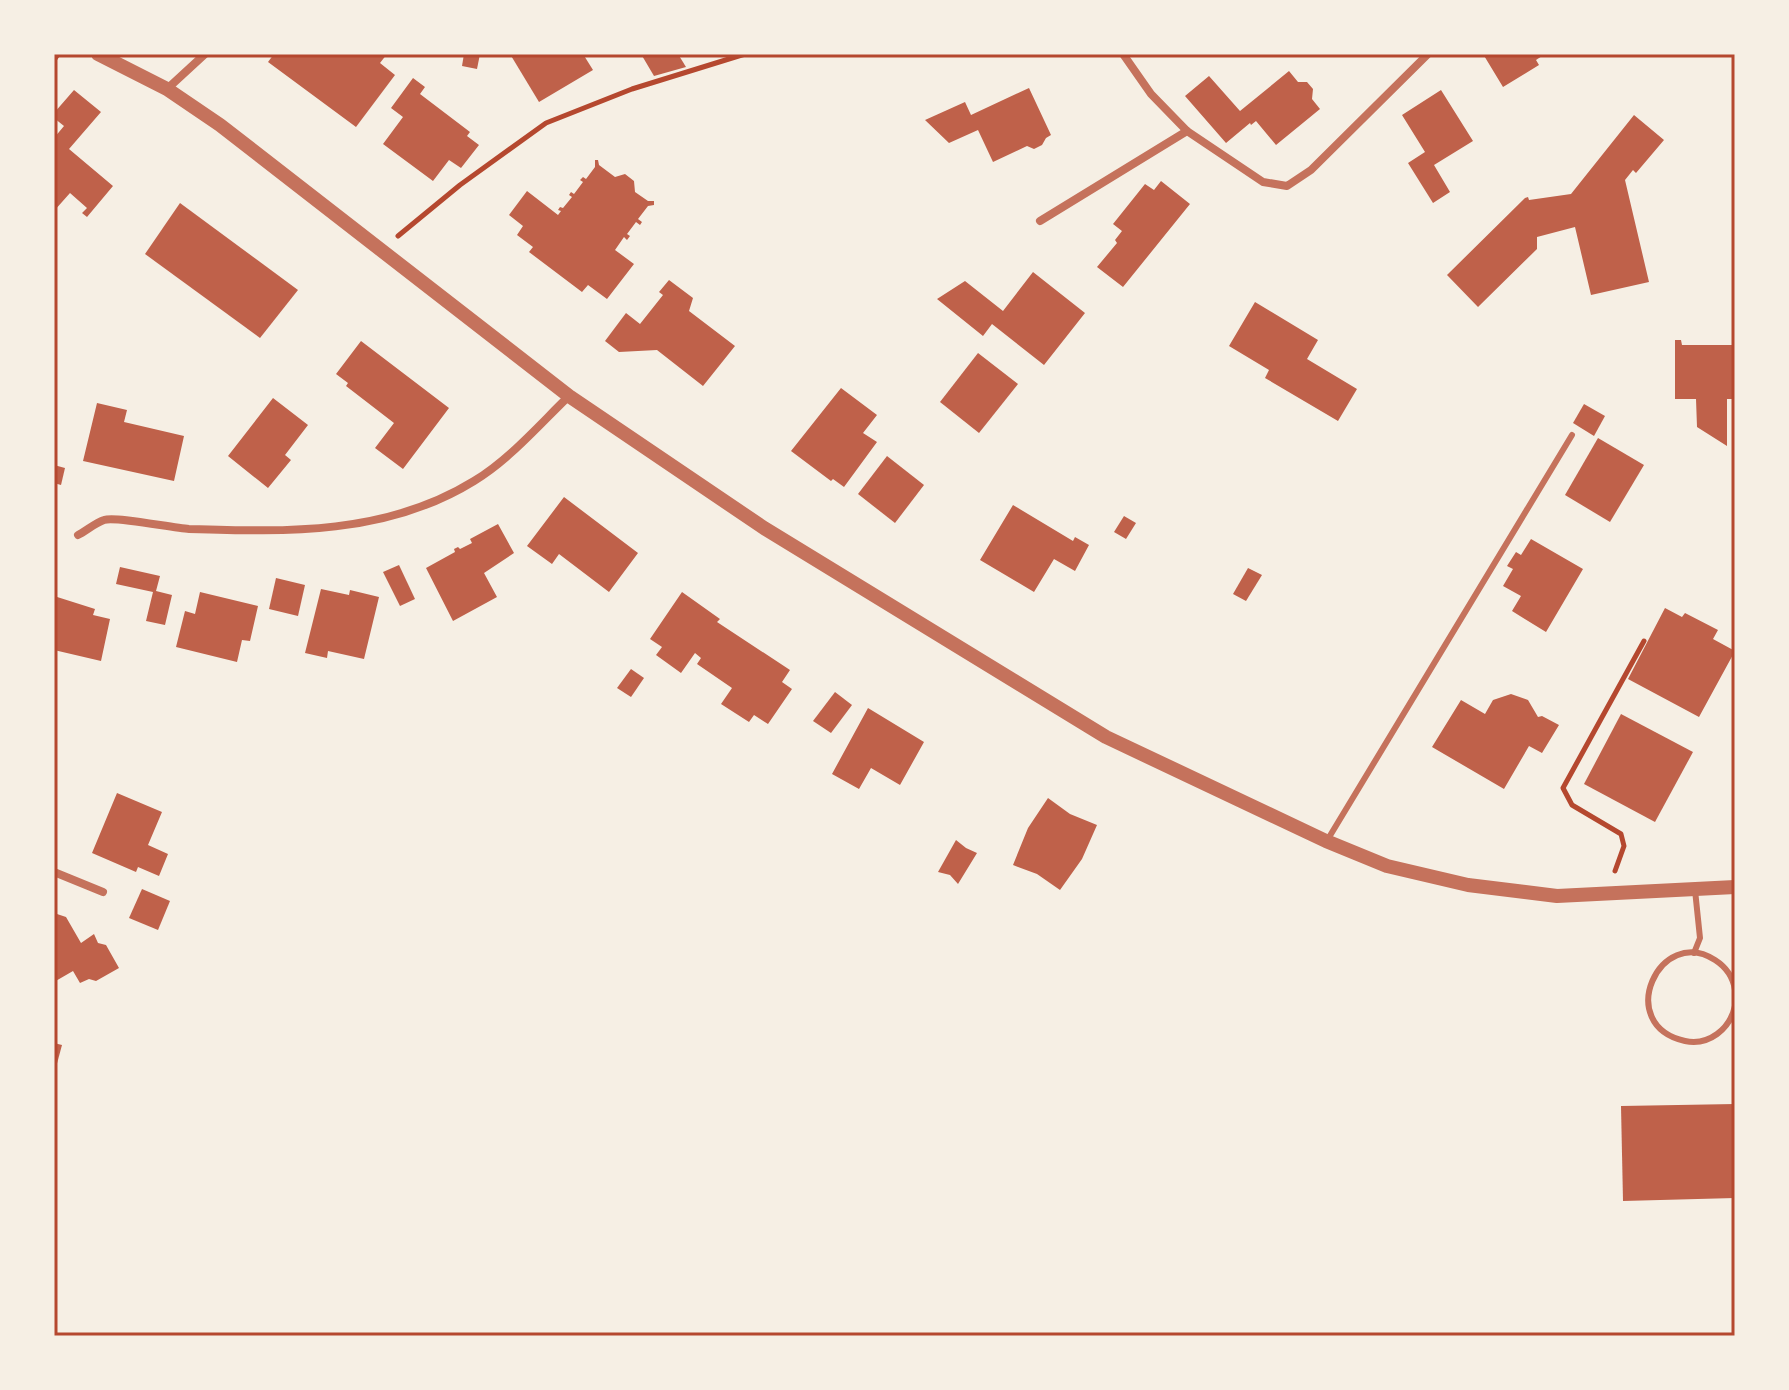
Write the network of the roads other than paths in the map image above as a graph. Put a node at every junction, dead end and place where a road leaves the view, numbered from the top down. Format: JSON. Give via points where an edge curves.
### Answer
{"nodes":[{"id":1,"x":98,"y":54,"type":"edge"},
{"id":2,"x":205,"y":54,"type":"edge"},
{"id":3,"x":1123,"y":54,"type":"edge"},
{"id":4,"x":1428,"y":54,"type":"edge"},
{"id":5,"x":167,"y":89,"type":"junction"},
{"id":6,"x":1187,"y":131,"type":"junction"},
{"id":7,"x":1040,"y":221,"type":"dead end"},
{"id":8,"x":569,"y":396,"type":"junction"},
{"id":9,"x":1572,"y":435,"type":"dead end"},
{"id":10,"x":78,"y":535,"type":"dead end"},
{"id":11,"x":1326,"y":841,"type":"junction"},
{"id":12,"x":54,"y":872,"type":"edge"},
{"id":13,"x":1735,"y":887,"type":"edge"},
{"id":14,"x":1695,"y":890,"type":"junction"},
{"id":15,"x":103,"y":892,"type":"dead end"},
{"id":16,"x":1694,"y":953,"type":"junction"},
{"id":17,"x":1735,"y":990,"type":"edge"},
{"id":18,"x":1735,"y":1006,"type":"edge"}],
"edges":[{"from":1,"to":5,"type":"street"},
{"from":2,"to":5,"type":"street"},
{"from":3,"to":6,"type":"street","via":[[1151,94]]},
{"from":4,"to":6,"type":"street","via":[[1311,170],[1287,186],[1263,182]]},
{"from":5,"to":8,"type":"street"},
{"from":6,"to":7,"type":"street"},
{"from":8,"to":10,"type":"street","via":[[475,481],[433,503],[383,519],[276,532],[106,519]]},
{"from":8,"to":11,"type":"street","via":[[764,528],[1106,737]]},
{"from":9,"to":11,"type":"lane"},
{"from":11,"to":14,"type":"street","via":[[1387,866],[1468,885],[1557,896]]},
{"from":12,"to":15,"type":"street"},
{"from":13,"to":14,"type":"street"},
{"from":14,"to":16,"type":"lane","via":[[1700,938]]},
{"from":16,"to":17,"type":"lane","via":[[1725,968]]},
{"from":16,"to":18,"type":"lane","via":[[1662,965],[1652,979],[1647,996],[1659,1028],[1673,1038],[1708,1040],[1722,1031]]}]}
